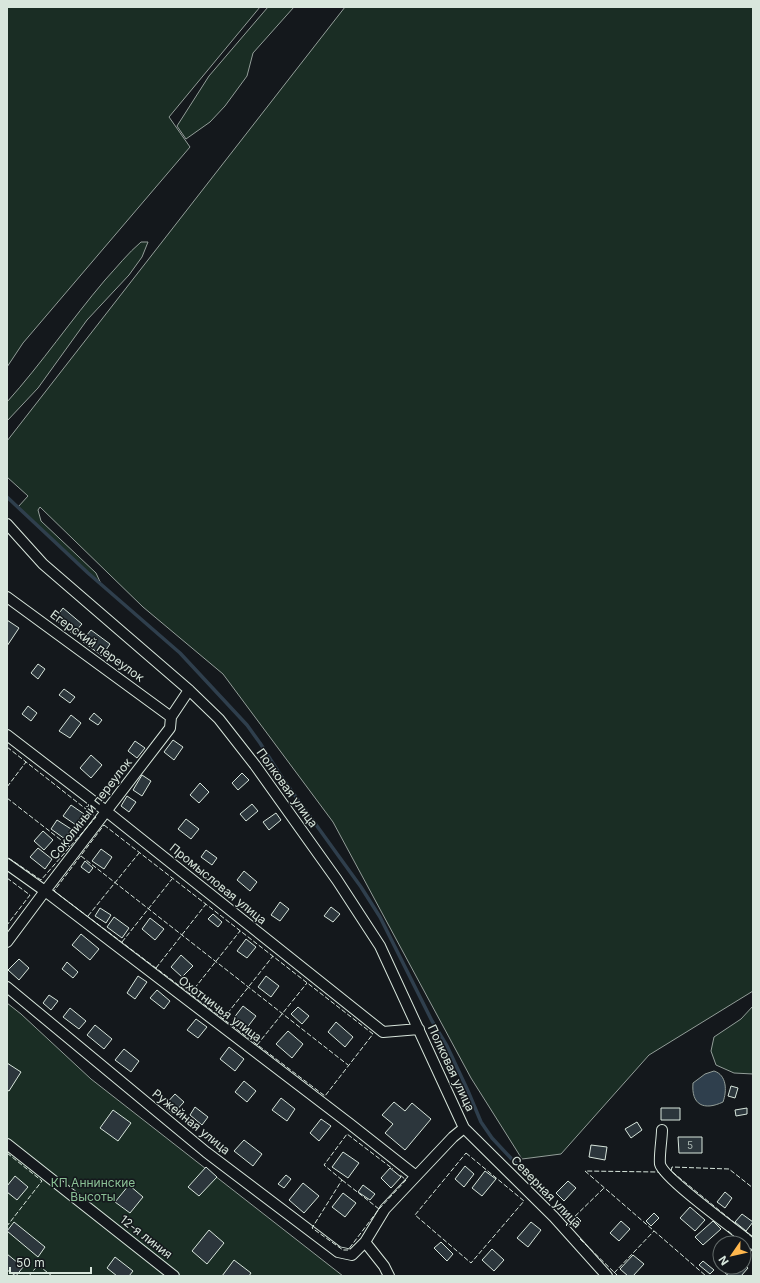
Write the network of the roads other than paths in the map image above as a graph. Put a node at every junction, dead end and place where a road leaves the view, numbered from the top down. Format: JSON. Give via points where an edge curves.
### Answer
{"nodes":[{"id":1,"x":7,"y":524,"type":"edge"},
{"id":2,"x":7,"y":597,"type":"edge"},
{"id":3,"x":188,"y":690,"type":"junction"},
{"id":4,"x":171,"y":717,"type":"junction"},
{"id":5,"x":7,"y":735,"type":"edge"},
{"id":6,"x":106,"y":812,"type":"junction"},
{"id":7,"x":7,"y":864,"type":"edge"},
{"id":8,"x":44,"y":891,"type":"junction"},
{"id":9,"x":7,"y":942,"type":"edge"},
{"id":10,"x":7,"y":987,"type":"edge"},
{"id":11,"x":418,"y":1029,"type":"junction"},
{"id":12,"x":464,"y":1128,"type":"junction"},
{"id":13,"x":662,"y":1130,"type":"dead end"},
{"id":14,"x":7,"y":1144,"type":"edge"},
{"id":15,"x":416,"y":1176,"type":"junction"},
{"id":16,"x":365,"y":1242,"type":"junction"},
{"id":17,"x":753,"y":1244,"type":"edge"},
{"id":18,"x":174,"y":1276,"type":"edge"},
{"id":19,"x":389,"y":1276,"type":"edge"},
{"id":20,"x":607,"y":1276,"type":"edge"}],
"edges":[{"from":1,"to":3,"type":"street","name":"Полковая улица","via":[[43,564]]},
{"from":2,"to":4,"type":"street","name":"Егерский переулок"},
{"from":3,"to":4,"type":"street","name":"Соколиный переулок"},
{"from":3,"to":11,"type":"street","name":"Полковая улица","via":[[219,719],[256,765],[337,880],[380,946]]},
{"from":4,"to":6,"type":"street","name":"Соколиный переулок","via":[[170,728]]},
{"from":5,"to":6,"type":"street","name":"Промысловая улица"},
{"from":6,"to":8,"type":"street","name":"Соколиный переулок"},
{"from":6,"to":11,"type":"street","name":"Промысловая улица","via":[[383,1032]]},
{"from":7,"to":8,"type":"street","name":"Охотничья улица"},
{"from":8,"to":9,"type":"street","name":"Соколиный переулок"},
{"from":8,"to":15,"type":"street","name":"Охотничья улица"},
{"from":10,"to":16,"type":"street","name":"Ружейная улица","via":[[206,1152],[338,1252],[352,1255]]},
{"from":11,"to":12,"type":"street","name":"Полковая улица"},
{"from":12,"to":15,"type":"street"},
{"from":12,"to":20,"type":"street","name":"Северная улица","via":[[554,1217]]},
{"from":13,"to":17,"type":"street","via":[[660,1164],[664,1172]]},
{"from":14,"to":18,"type":"street","name":"12-я линия"},
{"from":15,"to":16,"type":"street","via":[[385,1209]]},
{"from":16,"to":19,"type":"street"}]}
